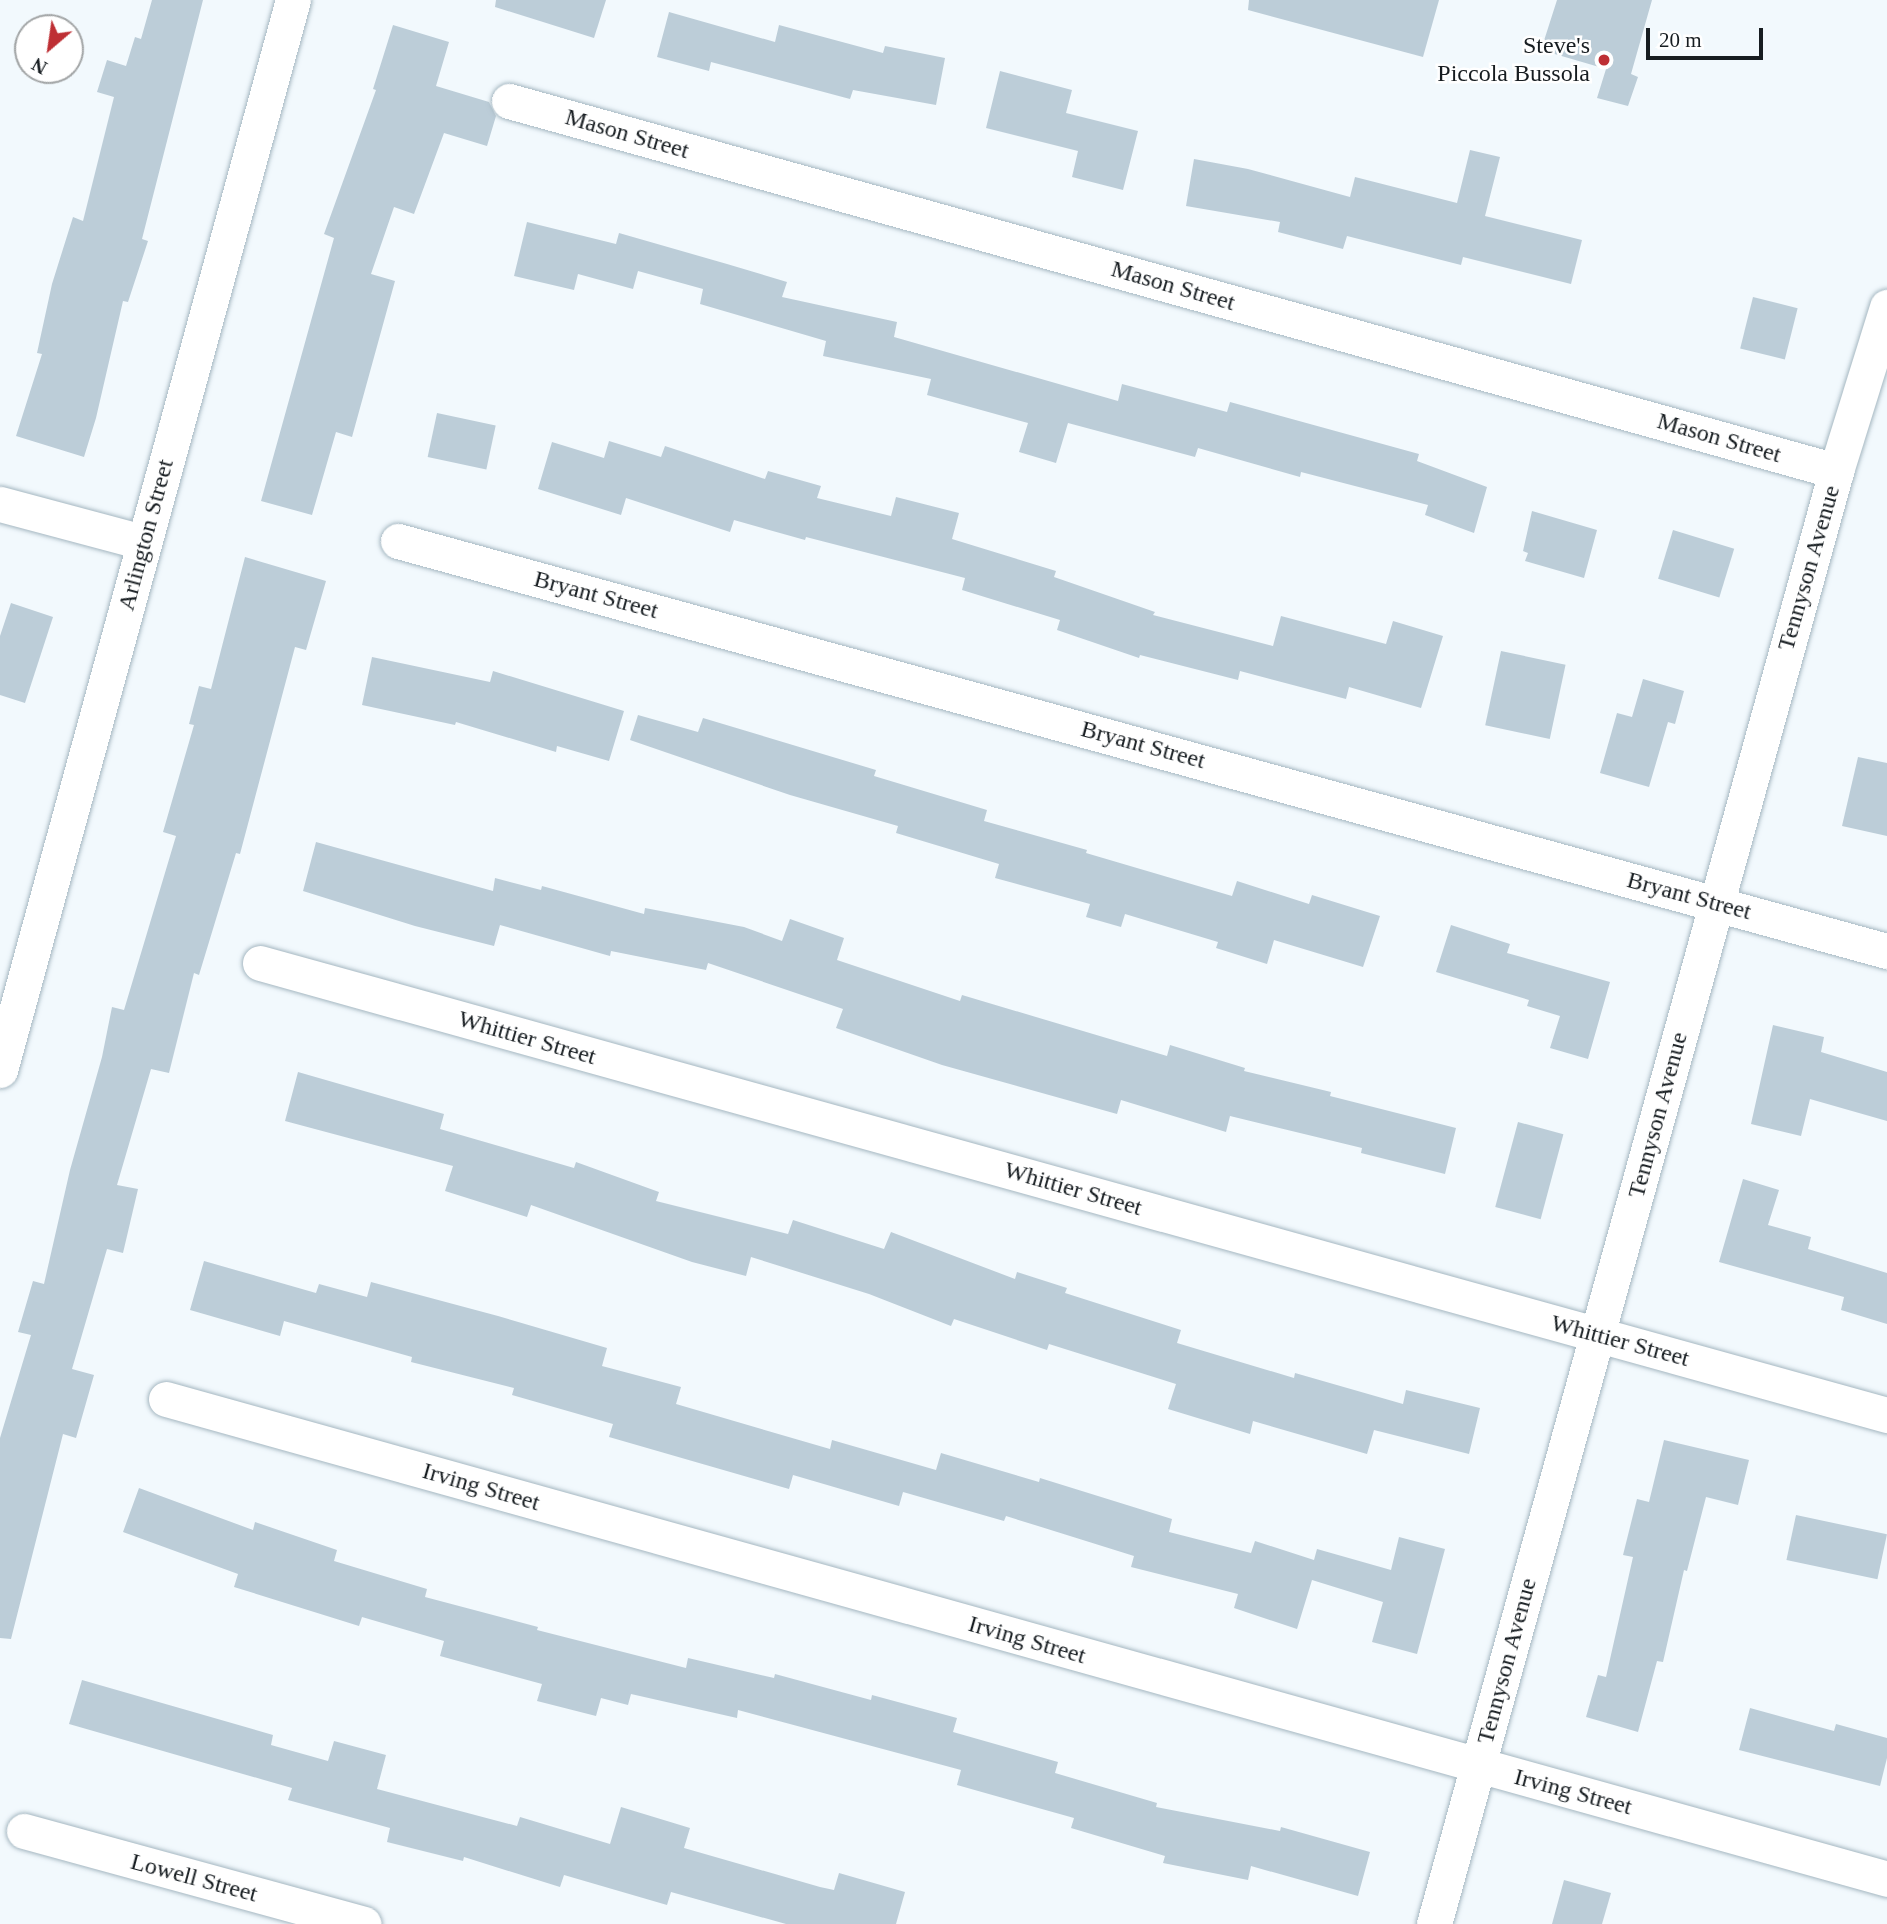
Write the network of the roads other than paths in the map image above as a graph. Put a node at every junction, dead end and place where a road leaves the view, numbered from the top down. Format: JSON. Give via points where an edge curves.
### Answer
{"nodes":[{"id":1,"x":293,"y":0,"type":"edge"},
{"id":2,"x":509,"y":101,"type":"dead end"},
{"id":3,"x":1887,"y":307,"type":"edge"},
{"id":4,"x":1836,"y":471,"type":"junction"},
{"id":5,"x":0,"y":504,"type":"edge"},
{"id":6,"x":398,"y":541,"type":"dead end"},
{"id":7,"x":144,"y":542,"type":"junction"},
{"id":8,"x":1716,"y":903,"type":"junction"},
{"id":9,"x":1887,"y":951,"type":"edge"},
{"id":10,"x":260,"y":963,"type":"dead end"},
{"id":11,"x":0,"y":1070,"type":"edge"},
{"id":12,"x":1597,"y":1335,"type":"junction"},
{"id":13,"x":166,"y":1399,"type":"dead end"},
{"id":14,"x":1887,"y":1415,"type":"edge"},
{"id":15,"x":1478,"y":1766,"type":"junction"},
{"id":16,"x":24,"y":1831,"type":"dead end"},
{"id":17,"x":1887,"y":1879,"type":"edge"},
{"id":18,"x":363,"y":1924,"type":"edge"},
{"id":19,"x":1434,"y":1924,"type":"edge"}],
"edges":[{"from":1,"to":7,"type":"street","name":"Arlington Street"},
{"from":2,"to":4,"type":"street","name":"Mason Street"},
{"from":3,"to":4,"type":"street","name":"Tennyson Avenue"},
{"from":4,"to":8,"type":"street","name":"Tennyson Avenue"},
{"from":5,"to":7,"type":"street"},
{"from":6,"to":8,"type":"street","name":"Bryant Street"},
{"from":7,"to":11,"type":"street","name":"Arlington Street"},
{"from":8,"to":9,"type":"street","name":"Bryant Street"},
{"from":8,"to":12,"type":"street","name":"Tennyson Avenue"},
{"from":10,"to":12,"type":"street","name":"Whittier Street"},
{"from":12,"to":14,"type":"street","name":"Whittier Street"},
{"from":12,"to":15,"type":"street","name":"Tennyson Avenue"},
{"from":13,"to":15,"type":"street","name":"Irving Street"},
{"from":15,"to":17,"type":"street","name":"Irving Street"},
{"from":15,"to":19,"type":"street","name":"Tennyson Avenue"},
{"from":16,"to":18,"type":"street","name":"Lowell Street"}]}
